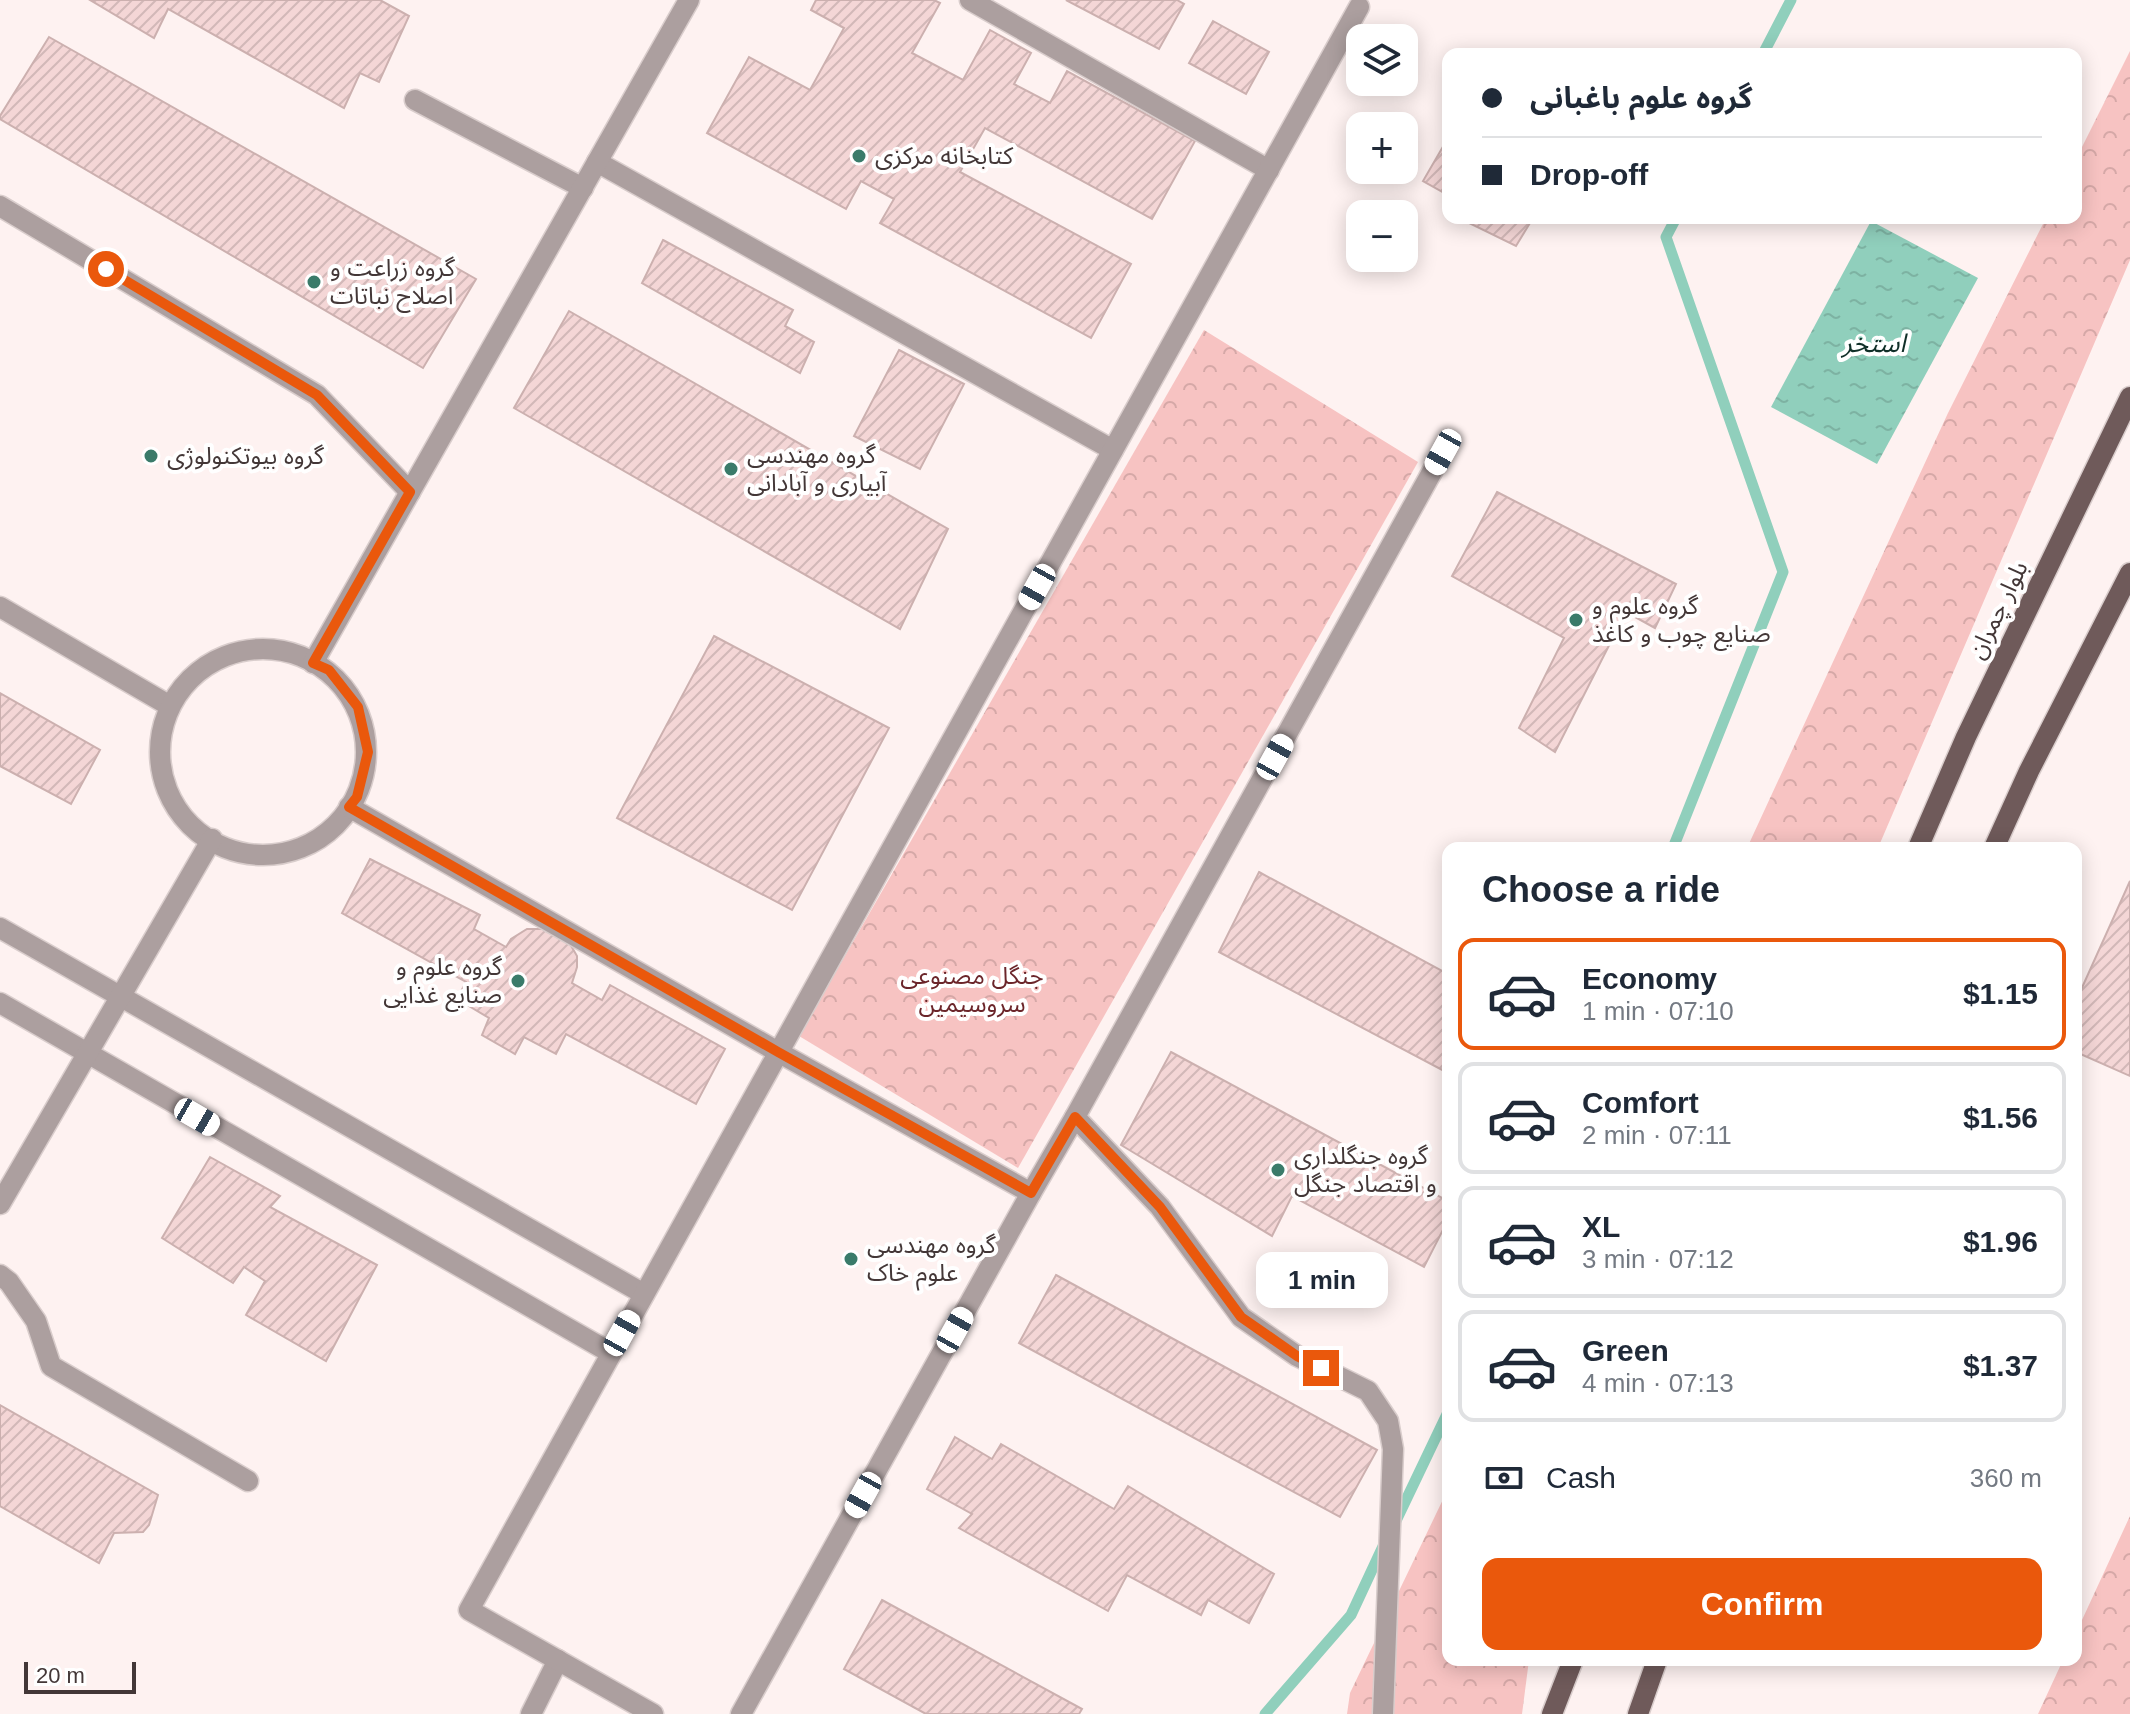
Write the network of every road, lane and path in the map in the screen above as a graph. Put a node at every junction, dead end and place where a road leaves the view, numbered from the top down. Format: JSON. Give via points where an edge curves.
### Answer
{"nodes":[{"id":1,"x":689,"y":0,"type":"edge"},
{"id":2,"x":970,"y":0,"type":"edge"},
{"id":3,"x":1359,"y":7,"type":"dead end"},
{"id":4,"x":415,"y":100,"type":"dead end"},
{"id":5,"x":597,"y":162,"type":"junction"},
{"id":6,"x":1269,"y":170,"type":"junction"},
{"id":7,"x":583,"y":188,"type":"junction"},
{"id":8,"x":0,"y":206,"type":"edge"},
{"id":9,"x":2130,"y":397,"type":"edge"},
{"id":10,"x":1113,"y":450,"type":"junction"},
{"id":11,"x":1443,"y":452,"type":"dead end"},
{"id":12,"x":410,"y":492,"type":"junction"},
{"id":13,"x":2130,"y":573,"type":"edge"},
{"id":14,"x":0,"y":607,"type":"edge"},
{"id":15,"x":313,"y":663,"type":"junction"},
{"id":16,"x":170,"y":706,"type":"junction"},
{"id":17,"x":349,"y":807,"type":"junction"},
{"id":18,"x":212,"y":839,"type":"junction"},
{"id":19,"x":1921,"y":842,"type":"edge"},
{"id":20,"x":1997,"y":842,"type":"edge"},
{"id":21,"x":0,"y":928,"type":"edge"},
{"id":22,"x":120,"y":997,"type":"junction"},
{"id":23,"x":0,"y":1003,"type":"edge"},
{"id":24,"x":778,"y":1052,"type":"junction"},
{"id":25,"x":87,"y":1054,"type":"junction"},
{"id":26,"x":1075,"y":1117,"type":"junction"},
{"id":27,"x":1031,"y":1193,"type":"junction"},
{"id":28,"x":0,"y":1204,"type":"edge"},
{"id":29,"x":0,"y":1275,"type":"edge"},
{"id":30,"x":644,"y":1294,"type":"junction"},
{"id":31,"x":611,"y":1353,"type":"junction"},
{"id":32,"x":248,"y":1481,"type":"dead end"},
{"id":33,"x":558,"y":1660,"type":"junction"},
{"id":34,"x":1571,"y":1666,"type":"edge"},
{"id":35,"x":1655,"y":1666,"type":"edge"},
{"id":36,"x":531,"y":1714,"type":"edge"},
{"id":37,"x":653,"y":1714,"type":"edge"},
{"id":38,"x":741,"y":1714,"type":"edge"},
{"id":39,"x":1383,"y":1714,"type":"edge"},
{"id":40,"x":1552,"y":1714,"type":"edge"},
{"id":41,"x":1638,"y":1714,"type":"edge"}],
"edges":[{"from":1,"to":5,"type":"street"},
{"from":2,"to":6,"type":"street"},
{"from":3,"to":6,"type":"street"},
{"from":4,"to":7,"type":"street"},
{"from":5,"to":7,"type":"street"},
{"from":5,"to":10,"type":"street"},
{"from":6,"to":10,"type":"street"},
{"from":7,"to":12,"type":"street"},
{"from":8,"to":12,"type":"street","via":[[317,395]]},
{"from":9,"to":19,"type":"main road","name":"بلوار چمران"},
{"from":10,"to":24,"type":"street"},
{"from":11,"to":26,"type":"street"},
{"from":12,"to":15,"type":"street"},
{"from":13,"to":20,"type":"main road"},
{"from":14,"to":16,"type":"street"},
{"from":15,"to":16,"type":"street","via":[[287,650],[241,650],[199,670]]},
{"from":15,"to":17,"type":"street","via":[[329,670],[358,707],[368,752],[357,797]]},
{"from":16,"to":18,"type":"street","via":[[159,751],[169,796],[198,833]]},
{"from":17,"to":18,"type":"street","via":[[328,833],[286,853],[240,853]]},
{"from":17,"to":24,"type":"street"},
{"from":18,"to":22,"type":"street"},
{"from":21,"to":22,"type":"street"},
{"from":22,"to":25,"type":"street"},
{"from":22,"to":30,"type":"street"},
{"from":23,"to":25,"type":"street"},
{"from":24,"to":27,"type":"street"},
{"from":24,"to":30,"type":"street"},
{"from":25,"to":28,"type":"street"},
{"from":25,"to":31,"type":"street"},
{"from":26,"to":27,"type":"street"},
{"from":26,"to":39,"type":"street","via":[[1160,1207],[1241,1317],[1297,1356],[1368,1391],[1388,1421],[1393,1449]]},
{"from":27,"to":38,"type":"street"},
{"from":29,"to":32,"type":"street","via":[[36,1321],[51,1366]]},
{"from":30,"to":31,"type":"street"},
{"from":31,"to":33,"type":"street","via":[[469,1610]]},
{"from":33,"to":36,"type":"street"},
{"from":33,"to":37,"type":"street"},
{"from":34,"to":40,"type":"main road"},
{"from":35,"to":41,"type":"main road"}]}
